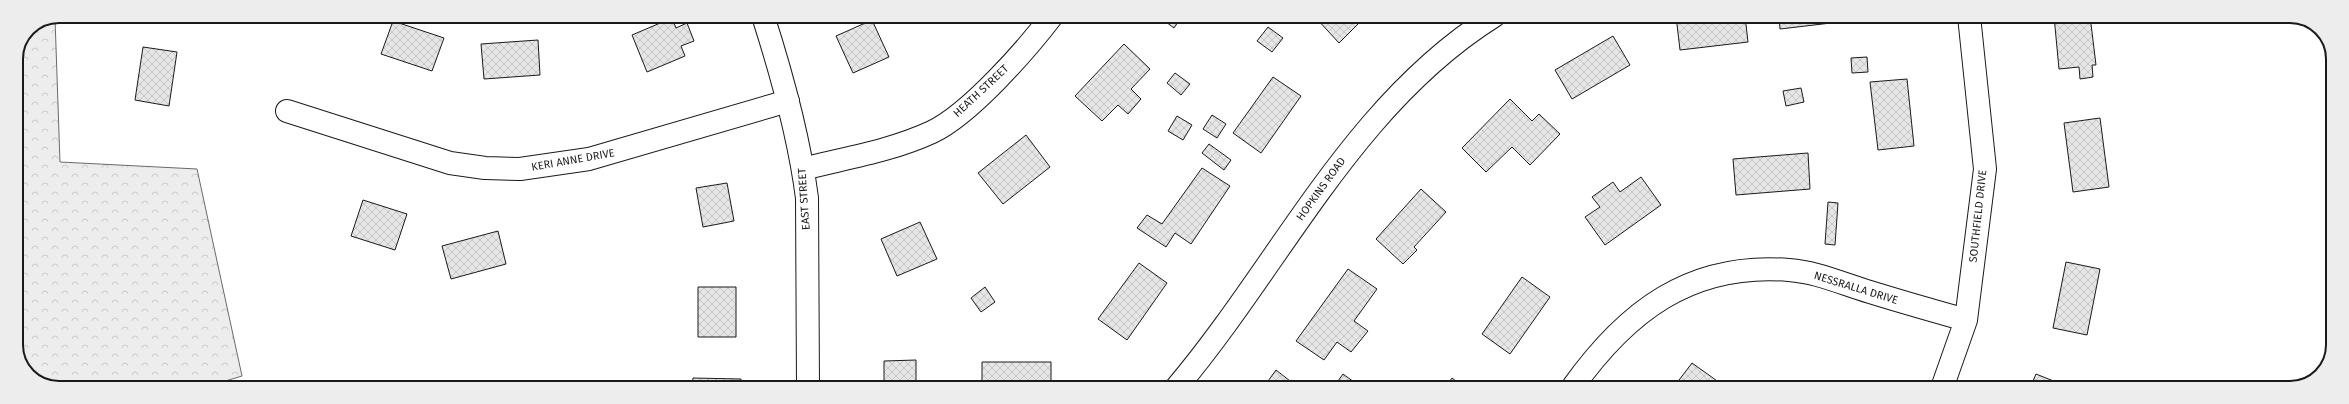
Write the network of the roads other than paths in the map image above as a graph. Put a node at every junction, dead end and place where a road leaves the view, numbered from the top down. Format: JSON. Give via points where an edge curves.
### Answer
{"nodes":[{"id":1,"x":765,"y":23,"type":"edge"},
{"id":2,"x":1046,"y":23,"type":"edge"},
{"id":3,"x":1484,"y":23,"type":"edge"},
{"id":4,"x":1970,"y":23,"type":"edge"},
{"id":5,"x":788,"y":101,"type":"junction"},
{"id":6,"x":287,"y":111,"type":"dead end"},
{"id":7,"x":803,"y":169,"type":"junction"},
{"id":8,"x":1966,"y":320,"type":"junction"},
{"id":9,"x":808,"y":381,"type":"edge"},
{"id":10,"x":1181,"y":381,"type":"edge"},
{"id":11,"x":1577,"y":381,"type":"edge"},
{"id":12,"x":1944,"y":381,"type":"edge"}],
"edges":[{"from":1,"to":5,"type":"street","name":"EAST STREET"},
{"from":2,"to":7,"type":"street","name":"HEATH STREET","via":[[992,84],[964,110],[933,131],[890,147]]},
{"from":3,"to":10,"type":"street","name":"HOPKINS ROAD","via":[[1456,42],[1416,78],[1359,140],[1311,202],[1250,292]]},
{"from":4,"to":8,"type":"street","name":"SOUTHFIELD DRIVE","via":[[1985,170]]},
{"from":5,"to":6,"type":"street","name":"KERI ANNE DRIVE","via":[[589,159],[520,169],[450,163]]},
{"from":5,"to":7,"type":"street","name":"EAST STREET"},
{"from":7,"to":9,"type":"street","name":"EAST STREET","via":[[807,198]]},
{"from":8,"to":11,"type":"street","name":"NESSRALLA DRIVE","via":[[1822,276],[1789,270],[1728,274],[1699,281],[1672,292],[1646,308],[1623,326],[1595,355]]},
{"from":8,"to":12,"type":"street","name":"SOUTHFIELD DRIVE"}]}
